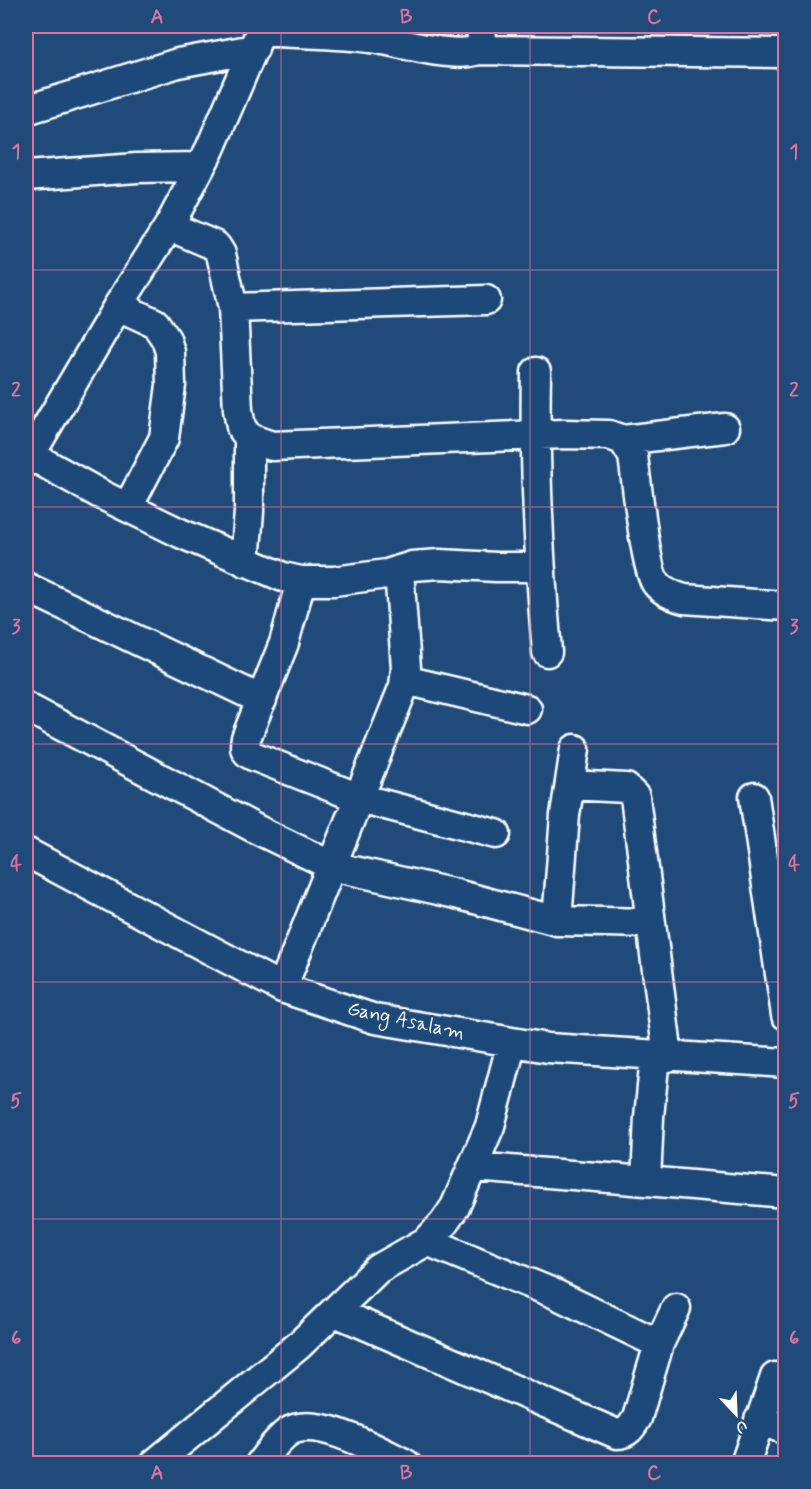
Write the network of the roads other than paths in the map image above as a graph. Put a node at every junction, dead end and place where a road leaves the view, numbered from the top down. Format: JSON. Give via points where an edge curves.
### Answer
{"nodes":[{"id":1,"x":378,"y":32,"type":"edge"},
{"id":2,"x":259,"y":35,"type":"edge"},
{"id":3,"x":480,"y":38,"type":"edge"},
{"id":4,"x":786,"y":53,"type":"edge"},
{"id":5,"x":26,"y":110,"type":"edge"},
{"id":6,"x":200,"y":167,"type":"junction"},
{"id":7,"x":26,"y":176,"type":"edge"},
{"id":8,"x":169,"y":226,"type":"junction"},
{"id":9,"x":486,"y":300,"type":"dead end"},
{"id":10,"x":118,"y":306,"type":"junction"},
{"id":11,"x":232,"y":308,"type":"junction"},
{"id":12,"x":536,"y":372,"type":"dead end"},
{"id":13,"x":725,"y":428,"type":"dead end"},
{"id":14,"x":535,"y":435,"type":"junction"},
{"id":15,"x":249,"y":438,"type":"junction"},
{"id":16,"x":623,"y":440,"type":"junction"},
{"id":17,"x":28,"y":459,"type":"edge"},
{"id":18,"x":128,"y":507,"type":"junction"},
{"id":19,"x":245,"y":561,"type":"junction"},
{"id":20,"x":540,"y":567,"type":"junction"},
{"id":21,"x":399,"y":570,"type":"junction"},
{"id":22,"x":301,"y":581,"type":"junction"},
{"id":23,"x":26,"y":587,"type":"edge"},
{"id":24,"x":786,"y":606,"type":"edge"},
{"id":25,"x":547,"y":652,"type":"dead end"},
{"id":26,"x":405,"y":680,"type":"junction"},
{"id":27,"x":262,"y":700,"type":"junction"},
{"id":28,"x":26,"y":707,"type":"edge"},
{"id":29,"x":526,"y":709,"type":"dead end"},
{"id":30,"x":575,"y":749,"type":"dead end"},
{"id":31,"x":570,"y":785,"type":"junction"},
{"id":32,"x":754,"y":797,"type":"dead end"},
{"id":33,"x":359,"y":798,"type":"junction"},
{"id":34,"x":496,"y":834,"type":"dead end"},
{"id":35,"x":26,"y":852,"type":"edge"},
{"id":36,"x":332,"y":866,"type":"junction"},
{"id":37,"x":557,"y":921,"type":"junction"},
{"id":38,"x":651,"y":923,"type":"junction"},
{"id":39,"x":282,"y":988,"type":"junction"},
{"id":40,"x":786,"y":1015,"type":"edge"},
{"id":41,"x":512,"y":1042,"type":"junction"},
{"id":42,"x":662,"y":1056,"type":"junction"},
{"id":43,"x":786,"y":1062,"type":"edge"},
{"id":44,"x":474,"y":1167,"type":"junction"},
{"id":45,"x":646,"y":1181,"type":"junction"},
{"id":46,"x":786,"y":1193,"type":"edge"},
{"id":47,"x":427,"y":1241,"type":"junction"},
{"id":48,"x":676,"y":1308,"type":"dead end"},
{"id":49,"x":335,"y":1312,"type":"junction"},
{"id":50,"x":659,"y":1344,"type":"junction"},
{"id":51,"x":775,"y":1377,"type":"dead end"},
{"id":52,"x":759,"y":1420,"type":"junction"},
{"id":53,"x":786,"y":1430,"type":"edge"},
{"id":54,"x":154,"y":1464,"type":"edge"},
{"id":55,"x":260,"y":1464,"type":"edge"},
{"id":56,"x":406,"y":1464,"type":"edge"},
{"id":57,"x":745,"y":1464,"type":"edge"}],
"edges":[{"from":1,"to":2,"type":"street"},
{"from":1,"to":3,"type":"street","via":[[421,48],[467,53]]},
{"from":2,"to":5,"type":"street"},
{"from":2,"to":6,"type":"street"},
{"from":3,"to":4,"type":"street"},
{"from":6,"to":7,"type":"street"},
{"from":6,"to":8,"type":"street"},
{"from":8,"to":10,"type":"street"},
{"from":8,"to":11,"type":"street","via":[[219,250]]},
{"from":9,"to":11,"type":"street"},
{"from":10,"to":17,"type":"street"},
{"from":10,"to":18,"type":"street","via":[[155,323],[170,352],[171,385],[164,438]]},
{"from":11,"to":15,"type":"street","via":[[238,410]]},
{"from":12,"to":14,"type":"street"},
{"from":13,"to":16,"type":"street"},
{"from":14,"to":15,"type":"street","via":[[272,446]]},
{"from":14,"to":16,"type":"street","via":[[609,435]]},
{"from":14,"to":20,"type":"street"},
{"from":15,"to":19,"type":"street"},
{"from":16,"to":24,"type":"street","via":[[633,456],[655,583],[684,599]]},
{"from":17,"to":18,"type":"street"},
{"from":18,"to":19,"type":"street"},
{"from":19,"to":22,"type":"street"},
{"from":20,"to":21,"type":"street","via":[[440,564]]},
{"from":20,"to":25,"type":"street"},
{"from":21,"to":22,"type":"street","via":[[334,581]]},
{"from":21,"to":26,"type":"street"},
{"from":22,"to":27,"type":"street","via":[[284,643]]},
{"from":23,"to":27,"type":"street"},
{"from":26,"to":29,"type":"street"},
{"from":26,"to":33,"type":"street"},
{"from":27,"to":33,"type":"street","via":[[246,738],[244,747],[248,754]]},
{"from":28,"to":36,"type":"street"},
{"from":30,"to":31,"type":"street"},
{"from":31,"to":37,"type":"street"},
{"from":31,"to":38,"type":"street","via":[[626,788],[633,793]]},
{"from":32,"to":40,"type":"street"},
{"from":33,"to":34,"type":"street"},
{"from":33,"to":36,"type":"street"},
{"from":35,"to":39,"type":"street","name":"Gang Asalam"},
{"from":36,"to":37,"type":"street"},
{"from":36,"to":39,"type":"street"},
{"from":37,"to":38,"type":"street"},
{"from":38,"to":42,"type":"street"},
{"from":39,"to":41,"type":"street","name":"Gang Asalam","via":[[375,1019]]},
{"from":41,"to":42,"type":"street","name":"Gang Asalam"},
{"from":41,"to":44,"type":"street","via":[[490,1126]]},
{"from":42,"to":43,"type":"street","name":"Gang Asalam"},
{"from":42,"to":45,"type":"street","via":[[649,1117]]},
{"from":44,"to":45,"type":"street"},
{"from":44,"to":47,"type":"street","via":[[455,1207]]},
{"from":45,"to":46,"type":"street"},
{"from":47,"to":49,"type":"street","via":[[378,1269]]},
{"from":47,"to":50,"type":"street","via":[[554,1293]]},
{"from":48,"to":50,"type":"street"},
{"from":49,"to":50,"type":"street","via":[[617,1434],[631,1429],[637,1418]]},
{"from":49,"to":54,"type":"street"},
{"from":51,"to":52,"type":"street"},
{"from":52,"to":53,"type":"street"},
{"from":52,"to":57,"type":"street"},
{"from":55,"to":56,"type":"street","via":[[286,1434],[312,1427],[348,1436]]}]}
